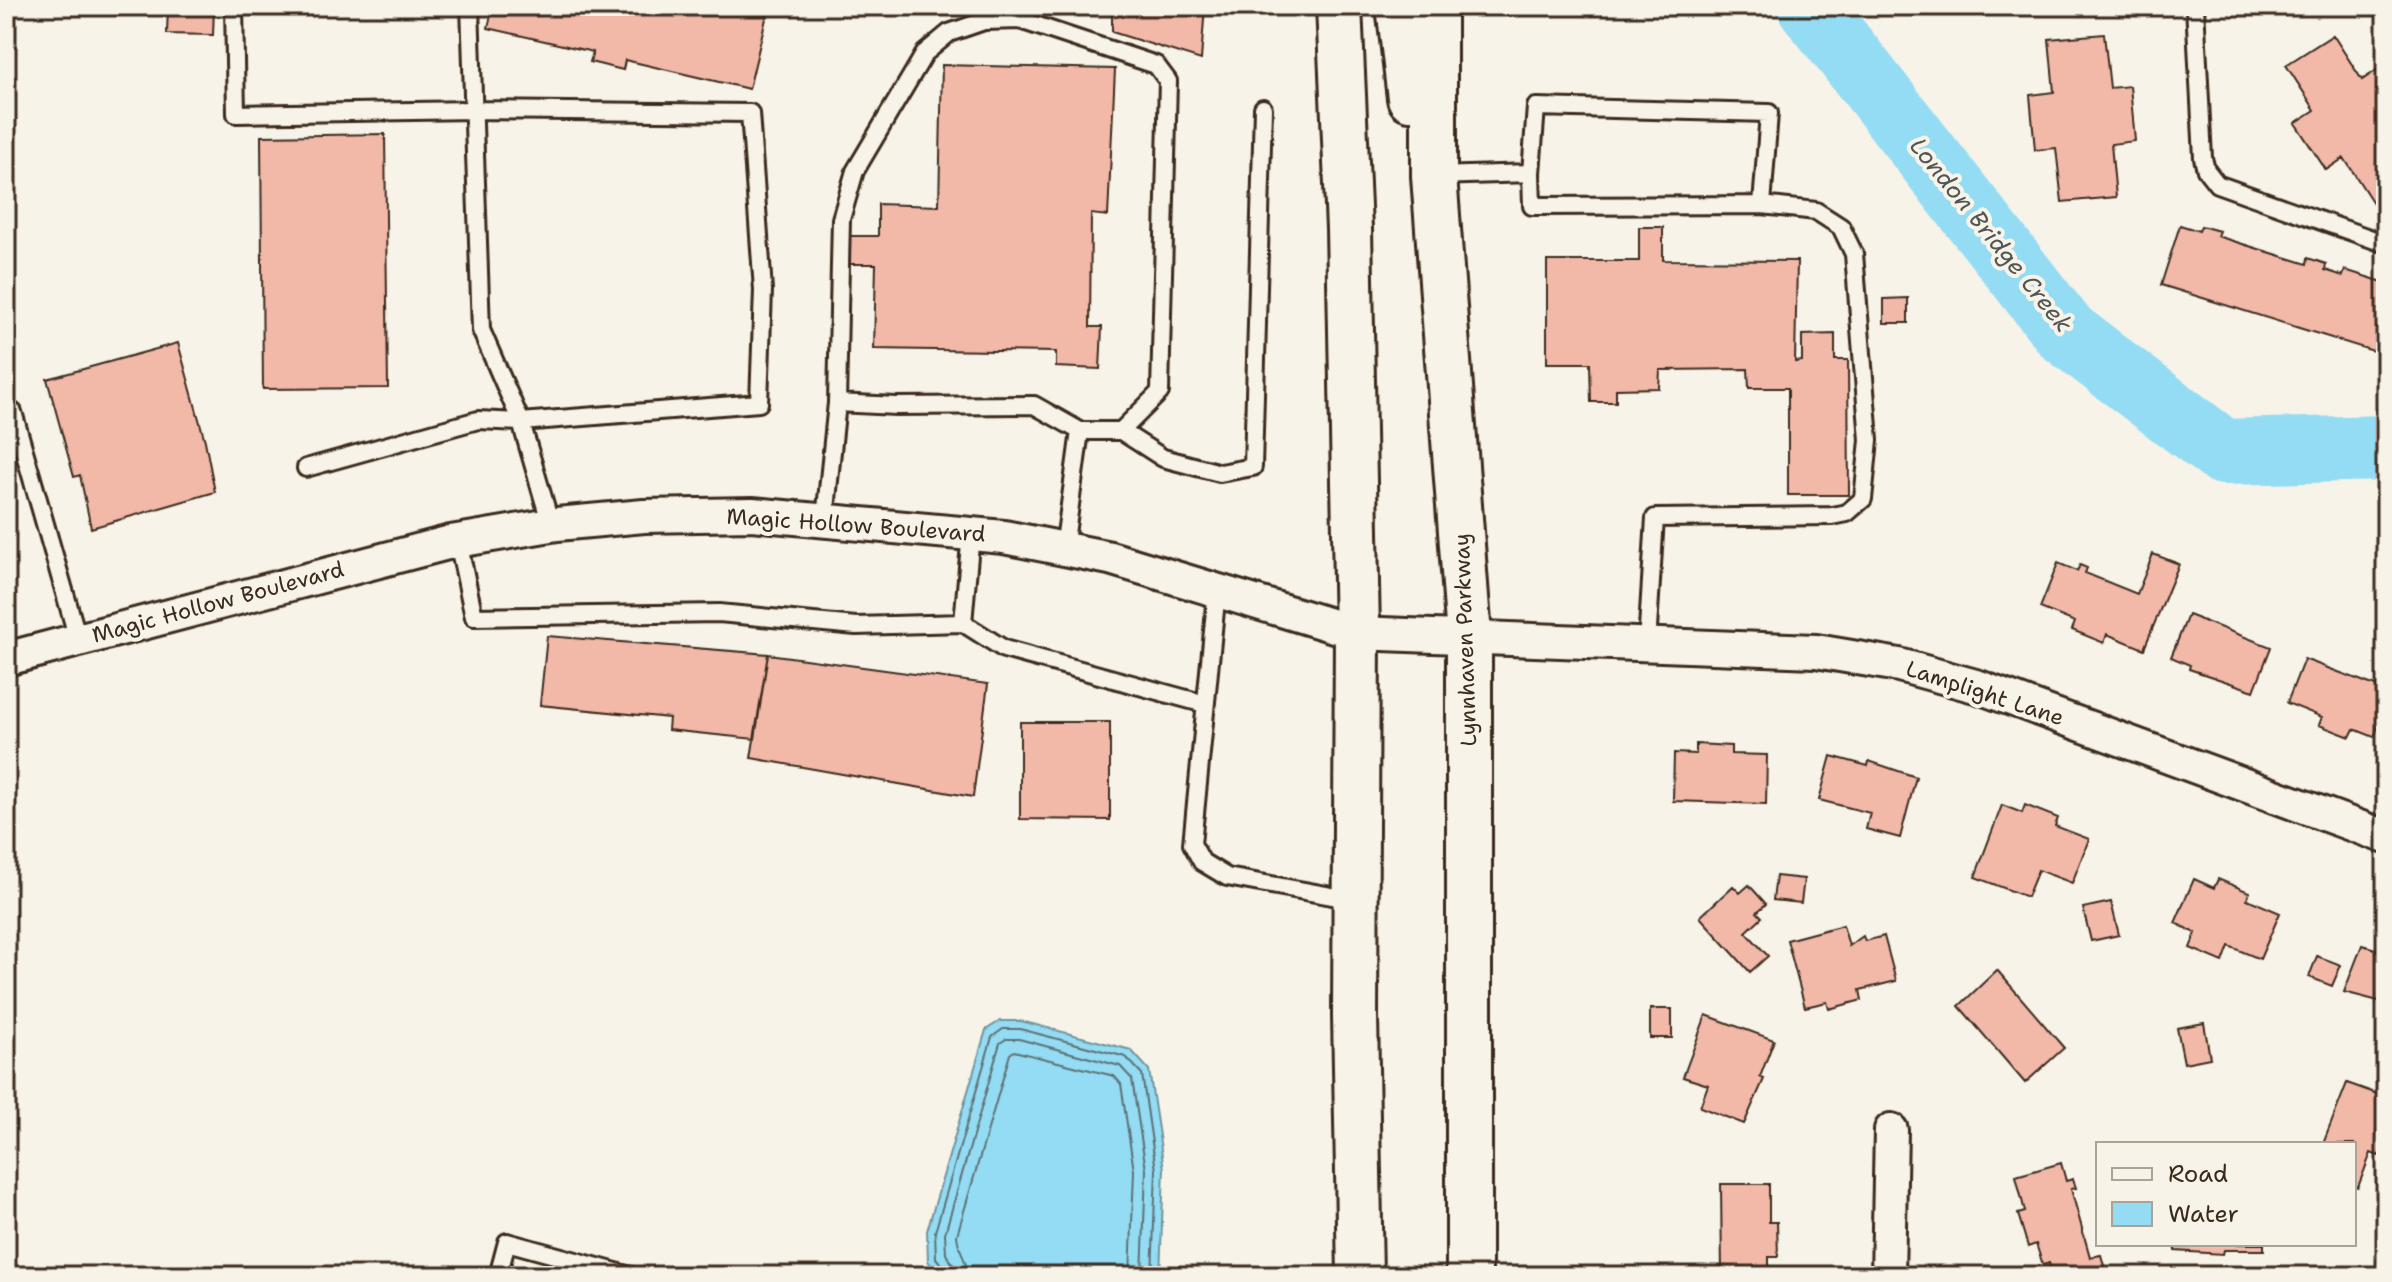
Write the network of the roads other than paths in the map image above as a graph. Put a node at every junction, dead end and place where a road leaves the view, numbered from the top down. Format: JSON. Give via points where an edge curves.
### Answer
{"nodes":[{"id":1,"x":234,"y":6,"type":"edge"},
{"id":2,"x":470,"y":6,"type":"edge"},
{"id":3,"x":1339,"y":6,"type":"edge"},
{"id":4,"x":1399,"y":6,"type":"edge"},
{"id":5,"x":1434,"y":6,"type":"edge"},
{"id":6,"x":2195,"y":6,"type":"edge"},
{"id":7,"x":1263,"y":108,"type":"dead end"},
{"id":8,"x":474,"y":110,"type":"junction"},
{"id":9,"x":1531,"y":173,"type":"junction"},
{"id":10,"x":1434,"y":176,"type":"junction"},
{"id":11,"x":1762,"y":205,"type":"junction"},
{"id":12,"x":2386,"y":244,"type":"edge"},
{"id":13,"x":837,"y":403,"type":"junction"},
{"id":14,"x":13,"y":412,"type":"dead end"},
{"id":15,"x":521,"y":422,"type":"junction"},
{"id":16,"x":1080,"y":431,"type":"junction"},
{"id":17,"x":1121,"y":431,"type":"junction"},
{"id":18,"x":306,"y":468,"type":"dead end"},
{"id":19,"x":825,"y":519,"type":"junction"},
{"id":20,"x":551,"y":525,"type":"junction"},
{"id":21,"x":971,"y":533,"type":"junction"},
{"id":22,"x":458,"y":541,"type":"junction"},
{"id":23,"x":1064,"y":549,"type":"junction"},
{"id":24,"x":1217,"y":590,"type":"junction"},
{"id":25,"x":963,"y":623,"type":"junction"},
{"id":26,"x":1357,"y":633,"type":"junction"},
{"id":27,"x":1469,"y":637,"type":"junction"},
{"id":28,"x":78,"y":639,"type":"junction"},
{"id":29,"x":1647,"y":644,"type":"junction"},
{"id":30,"x":6,"y":659,"type":"edge"},
{"id":31,"x":1205,"y":704,"type":"junction"},
{"id":32,"x":2386,"y":837,"type":"edge"},
{"id":33,"x":1356,"y":900,"type":"junction"},
{"id":34,"x":1891,"y":1130,"type":"dead end"},
{"id":35,"x":498,"y":1276,"type":"edge"},
{"id":36,"x":631,"y":1276,"type":"edge"},
{"id":37,"x":1360,"y":1276,"type":"edge"},
{"id":38,"x":1469,"y":1276,"type":"edge"},
{"id":39,"x":1888,"y":1276,"type":"edge"}],
"edges":[{"from":1,"to":8,"type":"lane","via":[[236,114]]},
{"from":2,"to":8,"type":"lane"},
{"from":3,"to":26,"type":"main road"},
{"from":4,"to":10,"type":"main road","via":[[1409,95],[1421,151]]},
{"from":5,"to":10,"type":"main road","name":"Lynnhaven Parkway"},
{"from":6,"to":12,"type":"lane","via":[[2203,158],[2217,184]]},
{"from":7,"to":17,"type":"lane","via":[[1253,467],[1220,473],[1163,458]]},
{"from":8,"to":15,"type":"lane","via":[[481,330]]},
{"from":8,"to":15,"type":"lane","via":[[750,113],[763,290],[759,403]]},
{"from":9,"to":10,"type":"lane"},
{"from":9,"to":11,"type":"lane","via":[[1532,206]]},
{"from":9,"to":11,"type":"lane","via":[[1536,107],[1769,113]]},
{"from":10,"to":27,"type":"main road","name":"Lynnhaven Parkway"},
{"from":11,"to":29,"type":"lane","via":[[1816,211],[1841,227],[1854,254],[1869,440],[1863,499],[1847,513],[1832,516],[1655,518]]},
{"from":13,"to":16,"type":"lane","via":[[1034,405]]},
{"from":13,"to":17,"type":"lane","via":[[841,219],[855,171],[925,53],[949,33],[984,21],[1020,20],[1156,65],[1168,81],[1160,392]]},
{"from":13,"to":19,"type":"lane"},
{"from":14,"to":28,"type":"lane"},
{"from":15,"to":18,"type":"lane","via":[[478,420]]},
{"from":15,"to":20,"type":"lane"},
{"from":16,"to":17,"type":"lane"},
{"from":16,"to":23,"type":"lane"},
{"from":19,"to":20,"type":"street","name":"Magic Hollow Boulevard","via":[[644,516]]},
{"from":19,"to":21,"type":"street","name":"Magic Hollow Boulevard"},
{"from":20,"to":22,"type":"street","name":"Magic Hollow Boulevard"},
{"from":21,"to":23,"type":"street","name":"Magic Hollow Boulevard"},
{"from":21,"to":25,"type":"lane"},
{"from":22,"to":25,"type":"lane","via":[[474,617],[719,613],[856,626]]},
{"from":22,"to":28,"type":"street","name":"Magic Hollow Boulevard"},
{"from":23,"to":24,"type":"street","name":"Magic Hollow Boulevard"},
{"from":24,"to":26,"type":"street","name":"Magic Hollow Boulevard"},
{"from":24,"to":31,"type":"lane"},
{"from":25,"to":31,"type":"lane","via":[[1004,649]]},
{"from":26,"to":27,"type":"street","name":"Magic Hollow Boulevard"},
{"from":26,"to":33,"type":"main road"},
{"from":27,"to":29,"type":"street","name":"Lamplight Lane"},
{"from":27,"to":38,"type":"main road","name":"Lynnhaven Parkway"},
{"from":28,"to":30,"type":"street","name":"Magic Hollow Boulevard"},
{"from":29,"to":32,"type":"street","name":"Lamplight Lane","via":[[1816,651],[1899,665],[1979,687]]},
{"from":31,"to":33,"type":"lane","via":[[1192,844],[1202,862],[1227,877]]},
{"from":33,"to":37,"type":"main road"},
{"from":34,"to":39,"type":"street"},
{"from":35,"to":36,"type":"lane","via":[[507,1242]]}]}
